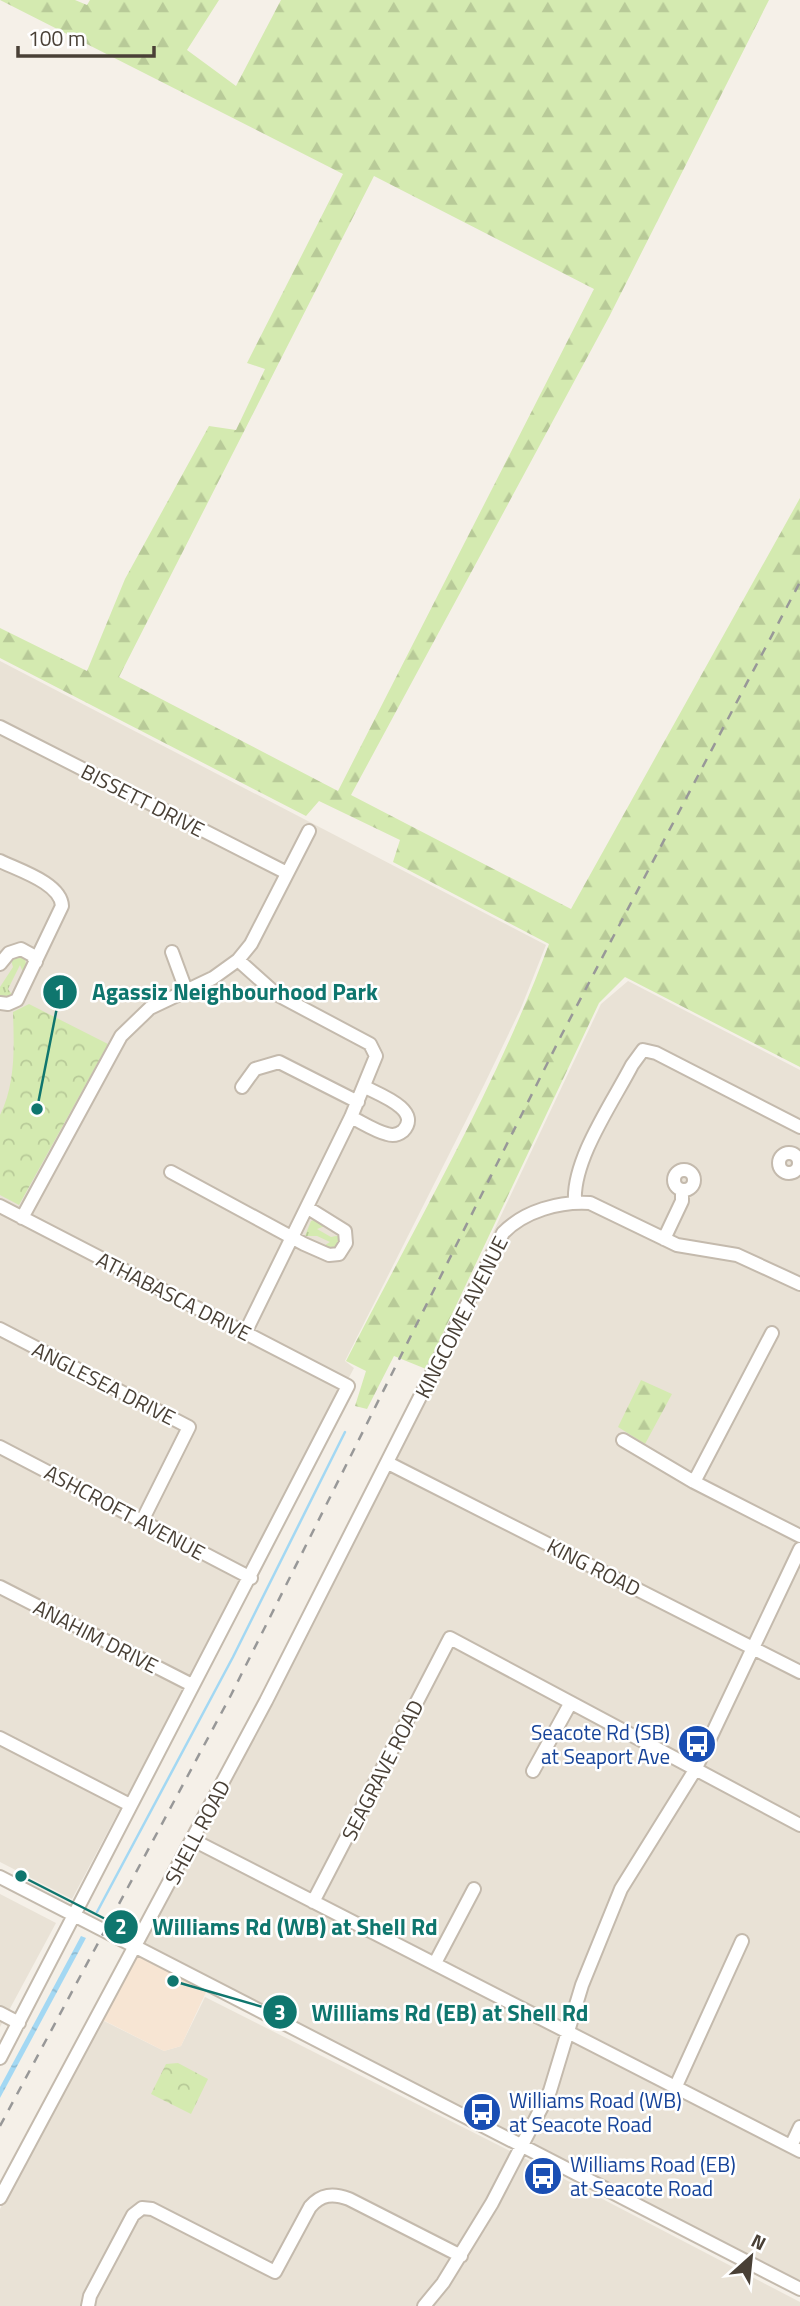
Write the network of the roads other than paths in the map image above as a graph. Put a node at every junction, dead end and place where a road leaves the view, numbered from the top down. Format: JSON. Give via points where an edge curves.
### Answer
{"nodes":[{"id":1,"x":0,"y":727,"type":"edge"},
{"id":2,"x":309,"y":831,"type":"dead end"},
{"id":3,"x":0,"y":861,"type":"edge"},
{"id":4,"x":287,"y":873,"type":"junction"},
{"id":5,"x":172,"y":952,"type":"dead end"},
{"id":6,"x":238,"y":960,"type":"junction"},
{"id":7,"x":36,"y":962,"type":"junction"},
{"id":8,"x":0,"y":964,"type":"edge"},
{"id":9,"x":187,"y":990,"type":"junction"},
{"id":10,"x":0,"y":1003,"type":"edge"},
{"id":11,"x":243,"y":1087,"type":"dead end"},
{"id":12,"x":365,"y":1087,"type":"junction"},
{"id":13,"x":358,"y":1102,"type":"junction"},
{"id":14,"x":351,"y":1117,"type":"junction"},
{"id":15,"x":800,"y":1126,"type":"edge"},
{"id":16,"x":172,"y":1172,"type":"dead end"},
{"id":17,"x":682,"y":1190,"type":"dead end"},
{"id":18,"x":575,"y":1202,"type":"junction"},
{"id":19,"x":0,"y":1206,"type":"edge"},
{"id":20,"x":308,"y":1208,"type":"junction"},
{"id":21,"x":22,"y":1218,"type":"junction"},
{"id":22,"x":294,"y":1237,"type":"junction"},
{"id":23,"x":664,"y":1239,"type":"junction"},
{"id":24,"x":800,"y":1284,"type":"edge"},
{"id":25,"x":0,"y":1329,"type":"edge"},
{"id":26,"x":246,"y":1333,"type":"junction"},
{"id":27,"x":772,"y":1333,"type":"dead end"},
{"id":28,"x":623,"y":1440,"type":"dead end"},
{"id":29,"x":0,"y":1447,"type":"edge"},
{"id":30,"x":388,"y":1463,"type":"junction"},
{"id":31,"x":694,"y":1482,"type":"junction"},
{"id":32,"x":142,"y":1521,"type":"junction"},
{"id":33,"x":800,"y":1536,"type":"edge"},
{"id":34,"x":800,"y":1549,"type":"edge"},
{"id":35,"x":251,"y":1578,"type":"junction"},
{"id":36,"x":0,"y":1587,"type":"edge"},
{"id":37,"x":753,"y":1648,"type":"junction"},
{"id":38,"x":800,"y":1672,"type":"edge"},
{"id":39,"x":192,"y":1685,"type":"junction"},
{"id":40,"x":570,"y":1704,"type":"junction"},
{"id":41,"x":0,"y":1738,"type":"edge"},
{"id":42,"x":695,"y":1770,"type":"junction"},
{"id":43,"x":533,"y":1771,"type":"dead end"},
{"id":44,"x":130,"y":1805,"type":"junction"},
{"id":45,"x":800,"y":1825,"type":"edge"},
{"id":46,"x":193,"y":1840,"type":"junction"},
{"id":47,"x":0,"y":1877,"type":"edge"},
{"id":48,"x":474,"y":1889,"type":"dead end"},
{"id":49,"x":313,"y":1902,"type":"junction"},
{"id":50,"x":73,"y":1915,"type":"junction"},
{"id":51,"x":742,"y":1941,"type":"dead end"},
{"id":52,"x":136,"y":1947,"type":"junction"},
{"id":53,"x":436,"y":1963,"type":"junction"},
{"id":54,"x":0,"y":2013,"type":"edge"},
{"id":55,"x":19,"y":2023,"type":"junction"},
{"id":56,"x":569,"y":2032,"type":"junction"},
{"id":57,"x":0,"y":2058,"type":"edge"},
{"id":58,"x":676,"y":2086,"type":"junction"},
{"id":59,"x":800,"y":2127,"type":"edge"},
{"id":60,"x":522,"y":2146,"type":"junction"},
{"id":61,"x":795,"y":2148,"type":"edge"},
{"id":62,"x":0,"y":2198,"type":"edge"},
{"id":63,"x":461,"y":2256,"type":"junction"},
{"id":64,"x":800,"y":2289,"type":"edge"},
{"id":65,"x":88,"y":2306,"type":"edge"},
{"id":66,"x":424,"y":2306,"type":"edge"}],
"edges":[{"from":1,"to":4,"type":"street","name":"BISSETT DRIVE"},
{"from":2,"to":4,"type":"street"},
{"from":3,"to":7,"type":"street","via":[[53,889],[62,899],[62,911]]},
{"from":4,"to":6,"type":"street"},
{"from":5,"to":9,"type":"street"},
{"from":6,"to":9,"type":"street"},
{"from":6,"to":12,"type":"street","via":[[276,994],[370,1044],[375,1063]]},
{"from":7,"to":8,"type":"street","via":[[21,949],[9,953]]},
{"from":7,"to":10,"type":"street","via":[[17,1000]]},
{"from":9,"to":21,"type":"street","via":[[150,1008],[121,1036]]},
{"from":11,"to":13,"type":"street","via":[[255,1069],[279,1062]]},
{"from":12,"to":13,"type":"street"},
{"from":12,"to":14,"type":"street","via":[[402,1108],[406,1125],[391,1135]]},
{"from":13,"to":14,"type":"street"},
{"from":14,"to":20,"type":"street"},
{"from":15,"to":18,"type":"street","via":[[656,1053],[643,1051],[581,1164]]},
{"from":16,"to":22,"type":"street"},
{"from":17,"to":23,"type":"street","via":[[682,1201]]},
{"from":18,"to":23,"type":"street","via":[[607,1210]]},
{"from":18,"to":30,"type":"street","name":"KINGCOME AVENUE","via":[[529,1215],[503,1233]]},
{"from":19,"to":21,"type":"street","name":"ATHABASCA DRIVE"},
{"from":20,"to":22,"type":"street"},
{"from":20,"to":22,"type":"street","via":[[341,1226],[347,1235],[345,1247],[339,1254],[329,1255]]},
{"from":21,"to":26,"type":"street","name":"ATHABASCA DRIVE"},
{"from":22,"to":26,"type":"street"},
{"from":23,"to":24,"type":"street","via":[[693,1250],[737,1255]]},
{"from":25,"to":32,"type":"street","name":"ANGLESEA DRIVE","via":[[189,1427]]},
{"from":26,"to":35,"type":"street","name":"ATHABASCA DRIVE","via":[[348,1386]]},
{"from":27,"to":31,"type":"street"},
{"from":28,"to":31,"type":"street"},
{"from":29,"to":32,"type":"street","name":"ASHCROFT AVENUE"},
{"from":30,"to":37,"type":"street","name":"KING ROAD"},
{"from":30,"to":46,"type":"street","name":"SHELL ROAD"},
{"from":31,"to":33,"type":"street"},
{"from":32,"to":35,"type":"street","name":"ASHCROFT AVENUE"},
{"from":34,"to":37,"type":"street"},
{"from":35,"to":39,"type":"street"},
{"from":36,"to":39,"type":"street","name":"ANAHIM DRIVE"},
{"from":37,"to":38,"type":"street","name":"KING ROAD"},
{"from":37,"to":42,"type":"street"},
{"from":39,"to":44,"type":"street"},
{"from":40,"to":42,"type":"street"},
{"from":40,"to":43,"type":"street"},
{"from":40,"to":49,"type":"street","name":"SEAGRAVE ROAD","via":[[450,1638]]},
{"from":41,"to":44,"type":"street"},
{"from":42,"to":45,"type":"street"},
{"from":42,"to":56,"type":"street","via":[[621,1889],[582,1985]]},
{"from":44,"to":50,"type":"street"},
{"from":46,"to":49,"type":"street"},
{"from":46,"to":52,"type":"street","name":"SHELL ROAD"},
{"from":47,"to":50,"type":"street"},
{"from":48,"to":53,"type":"street"},
{"from":49,"to":53,"type":"street"},
{"from":50,"to":52,"type":"street"},
{"from":50,"to":55,"type":"street"},
{"from":51,"to":58,"type":"street"},
{"from":52,"to":60,"type":"street"},
{"from":52,"to":62,"type":"street","name":"SHELL ROAD"},
{"from":53,"to":56,"type":"street"},
{"from":54,"to":55,"type":"street"},
{"from":55,"to":57,"type":"street"},
{"from":56,"to":58,"type":"street"},
{"from":56,"to":60,"type":"street","via":[[550,2091]]},
{"from":58,"to":61,"type":"street"},
{"from":59,"to":61,"type":"street"},
{"from":60,"to":63,"type":"street"},
{"from":60,"to":64,"type":"street"},
{"from":63,"to":65,"type":"street","via":[[333,2195],[317,2199],[310,2207],[275,2272],[145,2207],[133,2215]]},
{"from":63,"to":66,"type":"street"}]}
